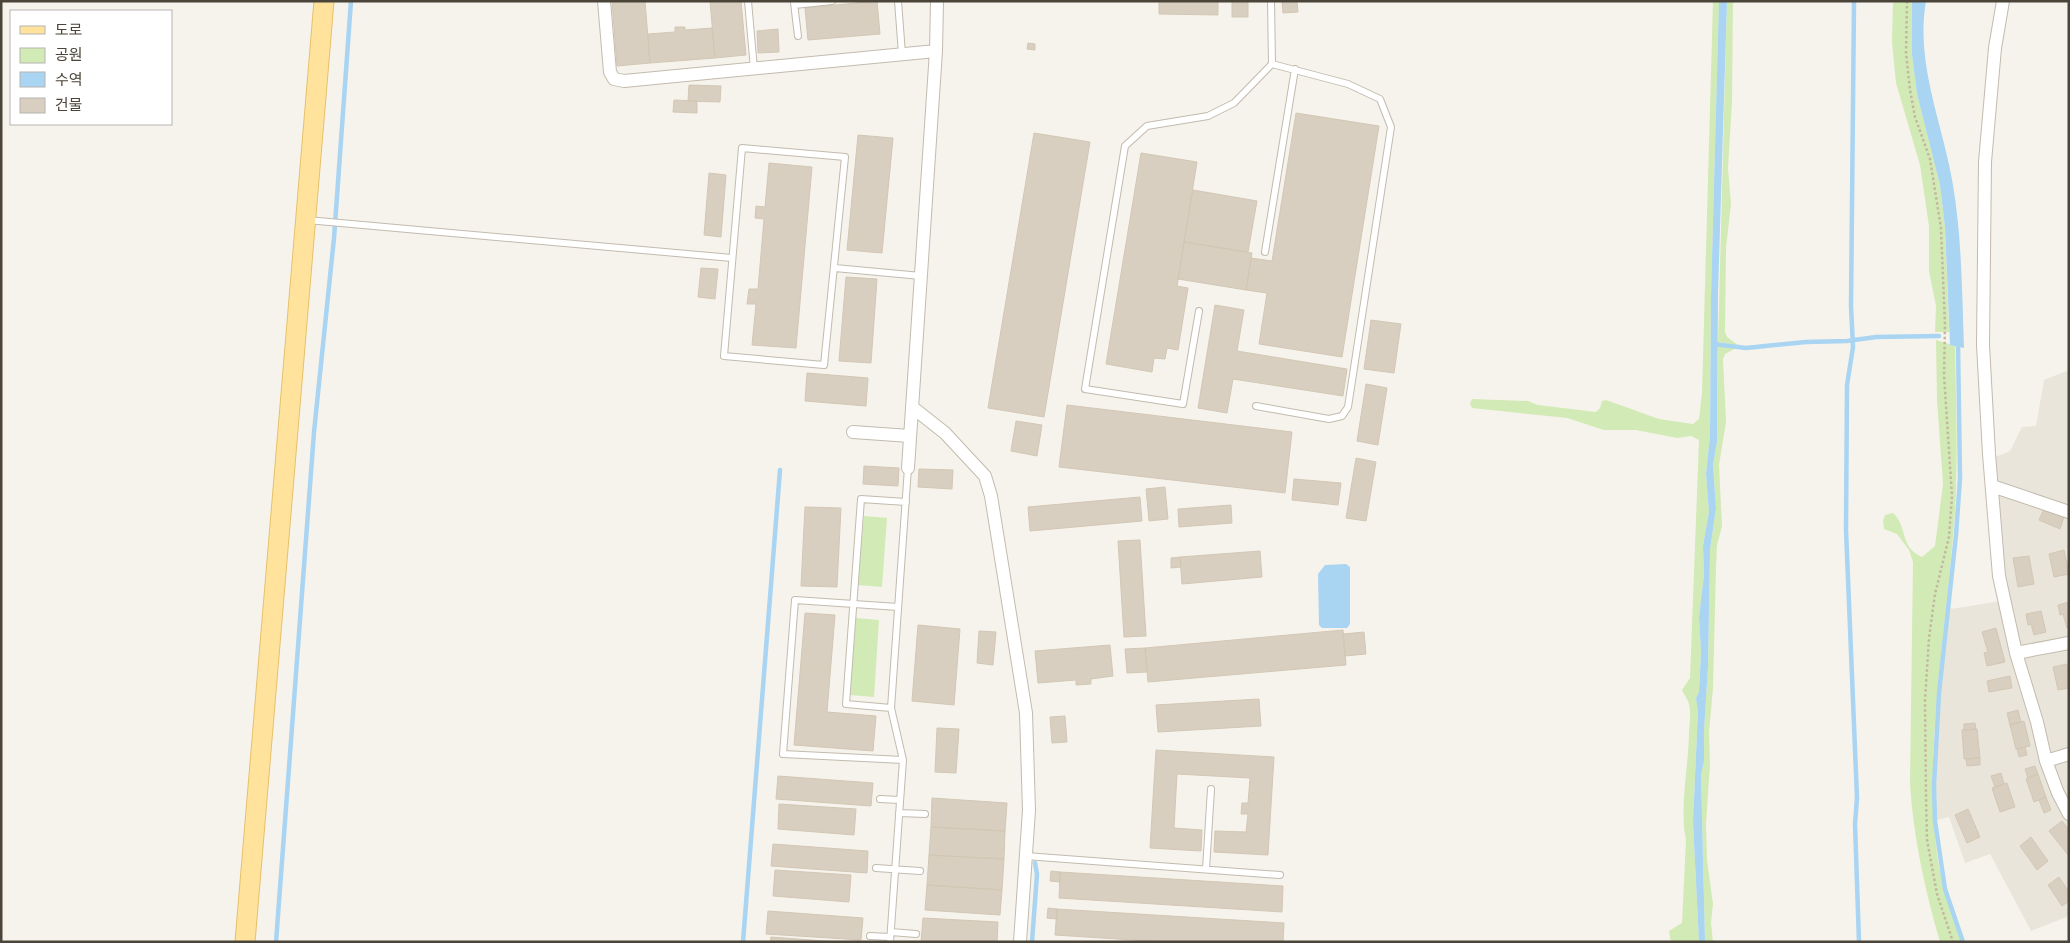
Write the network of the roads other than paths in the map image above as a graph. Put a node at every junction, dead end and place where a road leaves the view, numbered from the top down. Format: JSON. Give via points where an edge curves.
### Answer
{"nodes":[{"id":1,"x":324,"y":1,"type":"edge"},
{"id":2,"x":604,"y":1,"type":"edge"},
{"id":3,"x":748,"y":1,"type":"edge"},
{"id":4,"x":832,"y":1,"type":"edge"},
{"id":5,"x":898,"y":1,"type":"edge"},
{"id":6,"x":937,"y":1,"type":"edge"},
{"id":7,"x":1271,"y":1,"type":"edge"},
{"id":8,"x":2003,"y":1,"type":"edge"},
{"id":9,"x":794,"y":3,"type":"edge"},
{"id":10,"x":798,"y":36,"type":"dead end"},
{"id":11,"x":936,"y":51,"type":"junction"},
{"id":12,"x":902,"y":54,"type":"junction"},
{"id":13,"x":1272,"y":64,"type":"junction"},
{"id":14,"x":754,"y":69,"type":"junction"},
{"id":15,"x":1294,"y":69,"type":"junction"},
{"id":16,"x":306,"y":220,"type":"junction"},
{"id":17,"x":1265,"y":252,"type":"dead end"},
{"id":18,"x":732,"y":258,"type":"junction"},
{"id":19,"x":835,"y":268,"type":"junction"},
{"id":20,"x":921,"y":276,"type":"junction"},
{"id":21,"x":1199,"y":311,"type":"dead end"},
{"id":22,"x":1256,"y":406,"type":"dead end"},
{"id":23,"x":912,"y":407,"type":"junction"},
{"id":24,"x":853,"y":432,"type":"dead end"},
{"id":25,"x":910,"y":436,"type":"junction"},
{"id":26,"x":908,"y":468,"type":"joint"},
{"id":27,"x":1992,"y":486,"type":"junction"},
{"id":28,"x":906,"y":502,"type":"junction"},
{"id":29,"x":2069,"y":512,"type":"edge"},
{"id":30,"x":853,"y":604,"type":"junction"},
{"id":31,"x":898,"y":607,"type":"junction"},
{"id":32,"x":2069,"y":643,"type":"edge"},
{"id":33,"x":2016,"y":653,"type":"junction"},
{"id":34,"x":891,"y":708,"type":"junction"},
{"id":35,"x":2069,"y":754,"type":"edge"},
{"id":36,"x":903,"y":760,"type":"junction"},
{"id":37,"x":2046,"y":762,"type":"junction"},
{"id":38,"x":1212,"y":789,"type":"dead end"},
{"id":39,"x":880,"y":799,"type":"dead end"},
{"id":40,"x":900,"y":800,"type":"junction"},
{"id":41,"x":899,"y":813,"type":"junction"},
{"id":42,"x":926,"y":814,"type":"dead end"},
{"id":43,"x":2069,"y":814,"type":"edge"},
{"id":44,"x":1026,"y":856,"type":"junction"},
{"id":45,"x":876,"y":868,"type":"dead end"},
{"id":46,"x":895,"y":869,"type":"junction"},
{"id":47,"x":1206,"y":869,"type":"junction"},
{"id":48,"x":920,"y":871,"type":"dead end"},
{"id":49,"x":1280,"y":875,"type":"dead end"},
{"id":50,"x":916,"y":934,"type":"dead end"},
{"id":51,"x":870,"y":936,"type":"dead end"},
{"id":52,"x":891,"y":937,"type":"edge"},
{"id":53,"x":244,"y":942,"type":"edge"},
{"id":54,"x":1020,"y":942,"type":"edge"}],
"edges":[{"from":1,"to":16,"type":"main road"},
{"from":2,"to":14,"type":"street","via":[[610,72],[614,79],[624,82]]},
{"from":3,"to":14,"type":"lane"},
{"from":4,"to":9,"type":"lane"},
{"from":5,"to":12,"type":"lane"},
{"from":6,"to":11,"type":"street"},
{"from":7,"to":13,"type":"lane"},
{"from":8,"to":27,"type":"street","via":[[1984,162],[1983,345]]},
{"from":9,"to":10,"type":"lane"},
{"from":11,"to":12,"type":"street"},
{"from":11,"to":20,"type":"street"},
{"from":12,"to":14,"type":"street"},
{"from":13,"to":15,"type":"lane"},
{"from":13,"to":21,"type":"lane","via":[[1234,103],[1208,116],[1147,126],[1125,146],[1085,389],[1183,404]]},
{"from":15,"to":17,"type":"lane"},
{"from":15,"to":22,"type":"lane","via":[[1348,84],[1380,99],[1392,127],[1348,408],[1342,416],[1330,419]]},
{"from":16,"to":18,"type":"lane"},
{"from":16,"to":53,"type":"main road"},
{"from":18,"to":19,"type":"lane","via":[[724,356],[824,365]]},
{"from":18,"to":19,"type":"lane","via":[[742,148],[845,157]]},
{"from":19,"to":20,"type":"lane"},
{"from":20,"to":23,"type":"street"},
{"from":23,"to":25,"type":"street"},
{"from":23,"to":44,"type":"street","via":[[945,433],[985,476],[991,496],[1026,713],[1029,810]]},
{"from":24,"to":25,"type":"street"},
{"from":25,"to":26,"type":"street"},
{"from":26,"to":28,"type":"lane"},
{"from":27,"to":29,"type":"street"},
{"from":27,"to":33,"type":"street","via":[[1999,576]]},
{"from":28,"to":30,"type":"lane","via":[[861,500]]},
{"from":28,"to":31,"type":"lane"},
{"from":30,"to":31,"type":"lane"},
{"from":30,"to":34,"type":"lane","via":[[846,704]]},
{"from":30,"to":36,"type":"lane","via":[[795,600],[784,754]]},
{"from":31,"to":34,"type":"lane"},
{"from":32,"to":33,"type":"street"},
{"from":33,"to":37,"type":"street"},
{"from":34,"to":36,"type":"lane"},
{"from":35,"to":37,"type":"street"},
{"from":36,"to":40,"type":"lane"},
{"from":37,"to":43,"type":"street"},
{"from":38,"to":47,"type":"lane"},
{"from":39,"to":40,"type":"lane"},
{"from":40,"to":41,"type":"lane"},
{"from":41,"to":42,"type":"lane"},
{"from":41,"to":46,"type":"lane"},
{"from":44,"to":47,"type":"lane"},
{"from":44,"to":54,"type":"street"},
{"from":45,"to":46,"type":"lane"},
{"from":46,"to":48,"type":"lane"},
{"from":46,"to":52,"type":"lane"},
{"from":47,"to":49,"type":"lane"},
{"from":50,"to":52,"type":"lane"},
{"from":51,"to":52,"type":"lane"}]}
